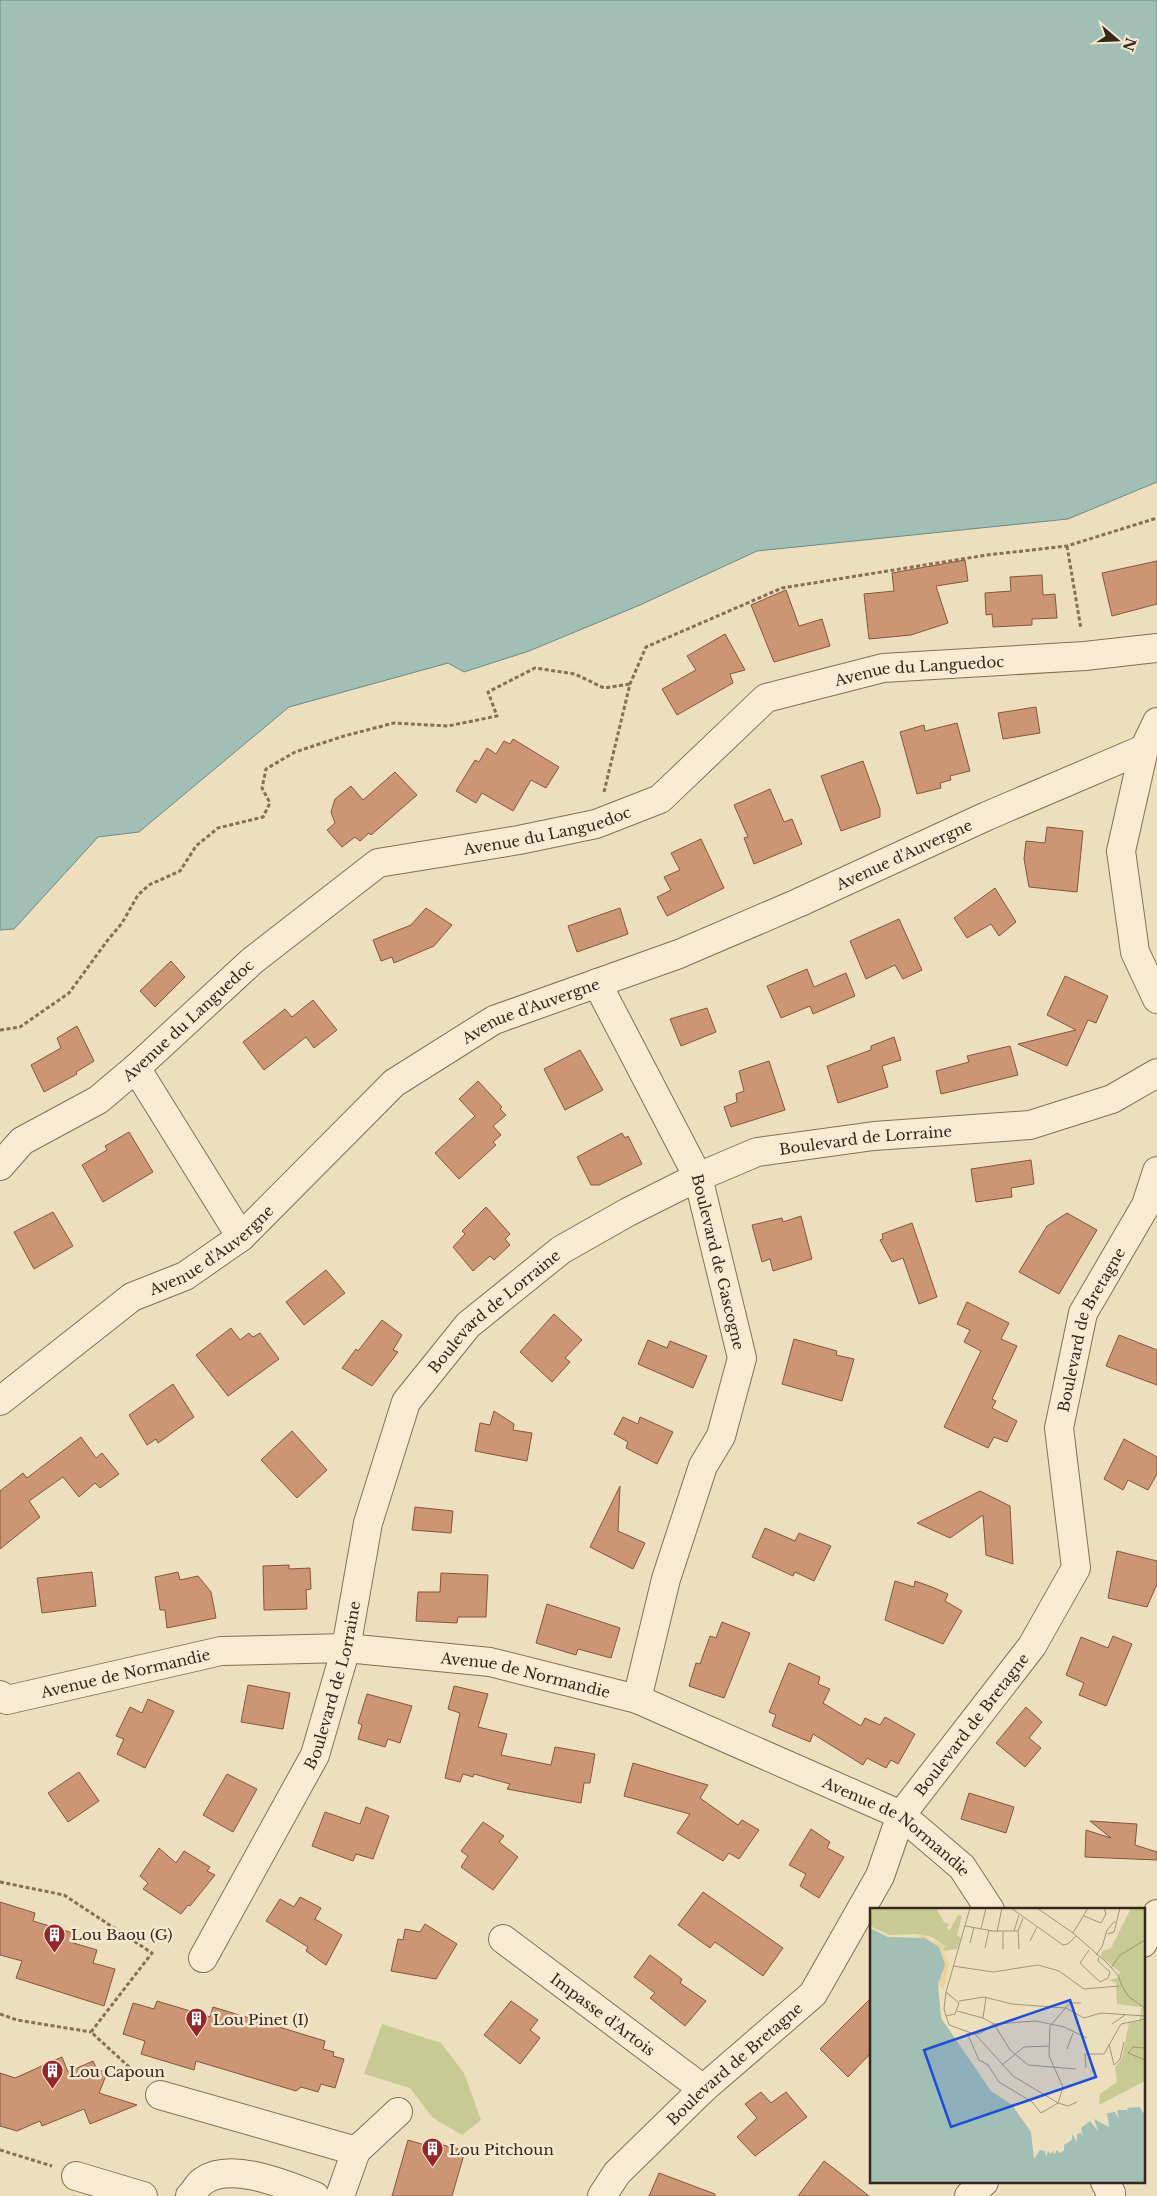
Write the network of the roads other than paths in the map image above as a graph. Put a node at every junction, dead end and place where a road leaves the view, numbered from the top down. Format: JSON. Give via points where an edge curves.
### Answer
{"nodes":[{"id":1,"x":1157,"y":648,"type":"edge"},
{"id":2,"x":1157,"y":722,"type":"edge"},
{"id":3,"x":1144,"y":749,"type":"junction"},
{"id":4,"x":597,"y":983,"type":"junction"},
{"id":5,"x":1157,"y":999,"type":"edge"},
{"id":6,"x":136,"y":1068,"type":"junction"},
{"id":7,"x":1157,"y":1073,"type":"edge"},
{"id":8,"x":0,"y":1166,"type":"edge"},
{"id":9,"x":1157,"y":1171,"type":"edge"},
{"id":10,"x":698,"y":1177,"type":"junction"},
{"id":11,"x":241,"y":1237,"type":"junction"},
{"id":12,"x":0,"y":1401,"type":"edge"},
{"id":13,"x":346,"y":1648,"type":"junction"},
{"id":14,"x":0,"y":1695,"type":"edge"},
{"id":15,"x":637,"y":1699,"type":"junction"},
{"id":16,"x":901,"y":1815,"type":"junction"},
{"id":17,"x":989,"y":1908,"type":"edge"},
{"id":18,"x":1157,"y":1914,"type":"edge"},
{"id":19,"x":503,"y":1939,"type":"dead end"},
{"id":20,"x":1144,"y":1940,"type":"edge"},
{"id":21,"x":203,"y":1958,"type":"dead end"},
{"id":22,"x":703,"y":2089,"type":"junction"},
{"id":23,"x":160,"y":2095,"type":"road end"},
{"id":24,"x":398,"y":2112,"type":"dead end"},
{"id":25,"x":356,"y":2151,"type":"junction"},
{"id":26,"x":76,"y":2176,"type":"road end"},
{"id":27,"x":982,"y":2184,"type":"edge"},
{"id":28,"x":1106,"y":2184,"type":"edge"},
{"id":29,"x":143,"y":2196,"type":"edge"},
{"id":30,"x":190,"y":2196,"type":"edge"},
{"id":31,"x":316,"y":2196,"type":"edge"},
{"id":32,"x":340,"y":2196,"type":"edge"},
{"id":33,"x":602,"y":2196,"type":"edge"},
{"id":34,"x":969,"y":2196,"type":"edge"},
{"id":35,"x":1110,"y":2196,"type":"edge"}],
"edges":[{"from":1,"to":6,"type":"street","name":"Avenue du Languedoc","via":[[1085,656],[883,668],[766,698],[660,799],[596,824],[378,863],[252,961]]},
{"from":2,"to":3,"type":"street"},
{"from":3,"to":4,"type":"street","name":"Avenue d'Auvergne","via":[[987,816],[798,904],[679,954]]},
{"from":3,"to":5,"type":"street","via":[[1120,851],[1134,952]]},
{"from":4,"to":10,"type":"street","name":"Boulevard de Gascogne"},
{"from":4,"to":11,"type":"street","name":"Avenue d'Auvergne","via":[[494,1020],[394,1083]]},
{"from":6,"to":8,"type":"street","name":"Avenue du Languedoc","via":[[98,1100],[22,1141]]},
{"from":6,"to":11,"type":"street"},
{"from":7,"to":10,"type":"street","name":"Boulevard de Lorraine","via":[[1112,1099],[1030,1126],[874,1136],[757,1152]]},
{"from":9,"to":16,"type":"street","name":"Boulevard de Bretagne","via":[[1146,1205],[1083,1313],[1059,1428],[1076,1568],[1032,1646]]},
{"from":10,"to":13,"type":"street","name":"Boulevard de Lorraine","via":[[561,1250],[468,1325],[406,1402],[368,1523]]},
{"from":10,"to":15,"type":"street","name":"Boulevard de Gascogne","via":[[742,1358],[721,1436],[703,1466],[666,1579]]},
{"from":11,"to":12,"type":"street","name":"Avenue d'Auvergne","via":[[185,1276],[132,1297]]},
{"from":13,"to":14,"type":"street","name":"Avenue de Normandie","via":[[221,1651],[7,1700]]},
{"from":13,"to":15,"type":"street","name":"Avenue de Normandie","via":[[490,1662]]},
{"from":13,"to":21,"type":"street","name":"Boulevard de Lorraine","via":[[315,1755]]},
{"from":15,"to":16,"type":"street","name":"Avenue de Normandie"},
{"from":16,"to":17,"type":"street","name":"Avenue de Normandie","via":[[962,1867]]},
{"from":16,"to":22,"type":"street","name":"Boulevard de Bretagne","via":[[880,1876],[813,1994]]},
{"from":18,"to":20,"type":"street"},
{"from":19,"to":22,"type":"street","name":"Impasse d'Artois"},
{"from":22,"to":33,"type":"street","name":"Boulevard de Bretagne","via":[[617,2173]]},
{"from":23,"to":25,"type":"street"},
{"from":24,"to":25,"type":"street"},
{"from":25,"to":32,"type":"street"},
{"from":26,"to":29,"type":"street"},
{"from":27,"to":34,"type":"street"},
{"from":28,"to":35,"type":"street"},
{"from":30,"to":31,"type":"street","via":[[204,2180],[235,2173],[284,2184]]}]}
